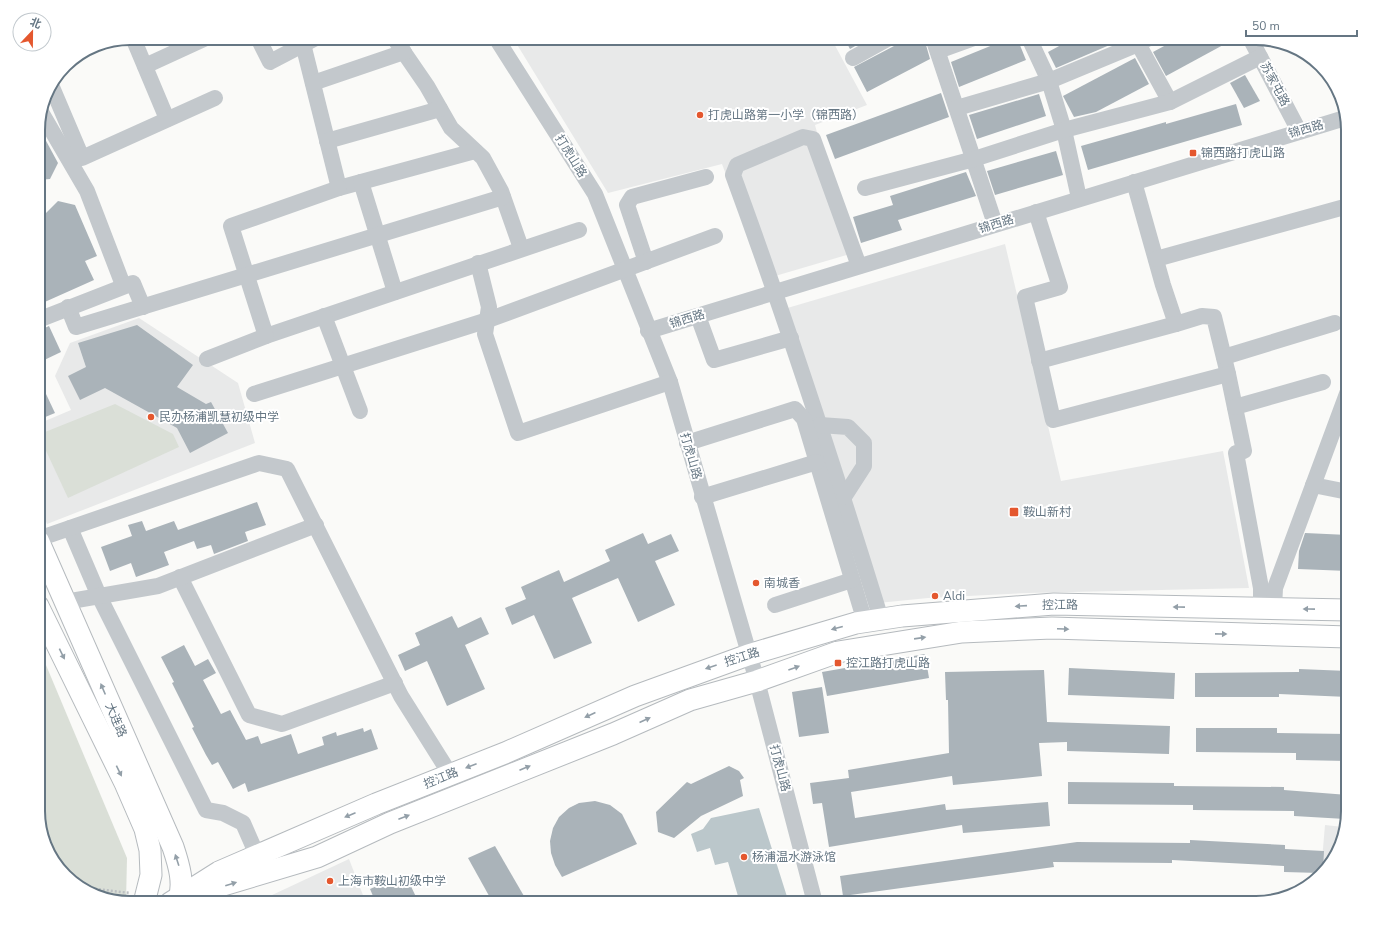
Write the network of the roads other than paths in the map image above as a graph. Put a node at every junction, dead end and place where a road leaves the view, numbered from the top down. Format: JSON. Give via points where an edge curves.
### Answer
{"nodes":[{"id":1,"x":136,"y":45,"type":"edge"},
{"id":2,"x":191,"y":45,"type":"edge"},
{"id":3,"x":262,"y":45,"type":"edge"},
{"id":4,"x":302,"y":45,"type":"edge"},
{"id":5,"x":309,"y":45,"type":"edge"},
{"id":6,"x":399,"y":45,"type":"edge"},
{"id":7,"x":500,"y":45,"type":"edge"},
{"id":8,"x":876,"y":45,"type":"edge"},
{"id":9,"x":935,"y":45,"type":"edge"},
{"id":10,"x":1036,"y":45,"type":"edge"},
{"id":11,"x":1129,"y":45,"type":"edge"},
{"id":12,"x":1142,"y":45,"type":"edge"},
{"id":13,"x":1254,"y":45,"type":"edge"},
{"id":14,"x":404,"y":52,"type":"junction"},
{"id":15,"x":1260,"y":57,"type":"junction"},
{"id":16,"x":853,"y":58,"type":"dead end"},
{"id":17,"x":145,"y":66,"type":"junction"},
{"id":18,"x":1049,"y":81,"type":"junction"},
{"id":19,"x":313,"y":83,"type":"junction"},
{"id":20,"x":54,"y":92,"type":"edge"},
{"id":21,"x":215,"y":98,"type":"dead end"},
{"id":22,"x":1170,"y":102,"type":"junction"},
{"id":23,"x":957,"y":108,"type":"junction"},
{"id":24,"x":440,"y":109,"type":"junction"},
{"id":25,"x":46,"y":119,"type":"edge"},
{"id":26,"x":167,"y":119,"type":"junction"},
{"id":27,"x":1340,"y":119,"type":"edge"},
{"id":28,"x":1064,"y":130,"type":"junction"},
{"id":29,"x":1299,"y":131,"type":"junction"},
{"id":30,"x":327,"y":141,"type":"junction"},
{"id":31,"x":475,"y":151,"type":"junction"},
{"id":32,"x":974,"y":159,"type":"junction"},
{"id":33,"x":706,"y":177,"type":"dead end"},
{"id":34,"x":361,"y":182,"type":"junction"},
{"id":35,"x":1134,"y":182,"type":"junction"},
{"id":36,"x":339,"y":188,"type":"junction"},
{"id":37,"x":865,"y":188,"type":"dead end"},
{"id":38,"x":503,"y":197,"type":"junction"},
{"id":39,"x":1079,"y":198,"type":"junction"},
{"id":40,"x":1341,"y":208,"type":"edge"},
{"id":41,"x":1036,"y":212,"type":"junction"},
{"id":42,"x":995,"y":224,"type":"junction"},
{"id":43,"x":579,"y":230,"type":"dead end"},
{"id":44,"x":377,"y":234,"type":"junction"},
{"id":45,"x":715,"y":236,"type":"dead end"},
{"id":46,"x":521,"y":248,"type":"junction"},
{"id":47,"x":1156,"y":259,"type":"junction"},
{"id":48,"x":646,"y":262,"type":"junction"},
{"id":49,"x":478,"y":263,"type":"junction"},
{"id":50,"x":859,"y":266,"type":"junction"},
{"id":51,"x":624,"y":270,"type":"junction"},
{"id":52,"x":246,"y":274,"type":"junction"},
{"id":53,"x":123,"y":285,"type":"junction"},
{"id":54,"x":395,"y":292,"type":"junction"},
{"id":55,"x":776,"y":292,"type":"junction"},
{"id":56,"x":68,"y":307,"type":"junction"},
{"id":57,"x":143,"y":307,"type":"junction"},
{"id":58,"x":324,"y":316,"type":"junction"},
{"id":59,"x":698,"y":316,"type":"junction"},
{"id":60,"x":45,"y":317,"type":"edge"},
{"id":61,"x":488,"y":320,"type":"junction"},
{"id":62,"x":1335,"y":323,"type":"dead end"},
{"id":63,"x":1176,"y":324,"type":"junction"},
{"id":64,"x":648,"y":331,"type":"junction"},
{"id":65,"x":266,"y":336,"type":"junction"},
{"id":66,"x":791,"y":338,"type":"junction"},
{"id":67,"x":1224,"y":357,"type":"junction"},
{"id":68,"x":207,"y":359,"type":"dead end"},
{"id":69,"x":1039,"y":361,"type":"junction"},
{"id":70,"x":343,"y":366,"type":"junction"},
{"id":71,"x":1228,"y":374,"type":"junction"},
{"id":72,"x":670,"y":382,"type":"junction"},
{"id":73,"x":1323,"y":382,"type":"dead end"},
{"id":74,"x":254,"y":394,"type":"dead end"},
{"id":75,"x":1235,"y":407,"type":"junction"},
{"id":76,"x":1341,"y":410,"type":"edge"},
{"id":77,"x":360,"y":411,"type":"dead end"},
{"id":78,"x":820,"y":425,"type":"junction"},
{"id":79,"x":687,"y":443,"type":"junction"},
{"id":80,"x":817,"y":462,"type":"junction"},
{"id":81,"x":1313,"y":485,"type":"junction"},
{"id":82,"x":1341,"y":491,"type":"edge"},
{"id":83,"x":702,"y":497,"type":"junction"},
{"id":84,"x":844,"y":497,"type":"junction"},
{"id":85,"x":316,"y":526,"type":"junction"},
{"id":86,"x":70,"y":528,"type":"junction"},
{"id":87,"x":45,"y":537,"type":"edge"},
{"id":88,"x":45,"y":556,"type":"edge"},
{"id":89,"x":180,"y":577,"type":"junction"},
{"id":90,"x":852,"y":580,"type":"junction"},
{"id":91,"x":99,"y":596,"type":"junction"},
{"id":92,"x":1265,"y":601,"type":"junction"},
{"id":93,"x":65,"y":602,"type":"junction"},
{"id":94,"x":775,"y":605,"type":"dead end"},
{"id":95,"x":1341,"y":609,"type":"edge"},
{"id":96,"x":45,"y":620,"type":"edge"},
{"id":97,"x":873,"y":621,"type":"junction"},
{"id":98,"x":1341,"y":637,"type":"edge"},
{"id":99,"x":748,"y":654,"type":"junction"},
{"id":100,"x":757,"y":681,"type":"junction"},
{"id":101,"x":395,"y":683,"type":"junction"},
{"id":102,"x":450,"y":774,"type":"junction"},
{"id":103,"x":257,"y":855,"type":"junction"},
{"id":104,"x":146,"y":896,"type":"edge"},
{"id":105,"x":177,"y":896,"type":"edge"},
{"id":106,"x":183,"y":896,"type":"edge"},
{"id":107,"x":192,"y":896,"type":"edge"},
{"id":108,"x":814,"y":896,"type":"edge"}],
"edges":[{"from":1,"to":17,"type":"street"},
{"from":2,"to":17,"type":"street"},
{"from":3,"to":4,"type":"street","via":[[270,62]]},
{"from":5,"to":19,"type":"street"},
{"from":6,"to":14,"type":"street"},
{"from":7,"to":51,"type":"street","name":"打虎山路","via":[[595,194]]},
{"from":8,"to":16,"type":"street"},
{"from":9,"to":23,"type":"street"},
{"from":10,"to":18,"type":"street"},
{"from":11,"to":18,"type":"street"},
{"from":12,"to":22,"type":"street"},
{"from":13,"to":15,"type":"street","name":"苏家屯路"},
{"from":14,"to":19,"type":"street"},
{"from":14,"to":24,"type":"street"},
{"from":15,"to":22,"type":"street"},
{"from":15,"to":29,"type":"street","name":"苏家屯路"},
{"from":17,"to":26,"type":"street"},
{"from":18,"to":23,"type":"street"},
{"from":18,"to":28,"type":"street"},
{"from":19,"to":30,"type":"street"},
{"from":20,"to":26,"type":"street","via":[[82,158]]},
{"from":21,"to":26,"type":"street"},
{"from":22,"to":28,"type":"street"},
{"from":23,"to":32,"type":"street"},
{"from":24,"to":30,"type":"street"},
{"from":24,"to":31,"type":"street","via":[[451,128]]},
{"from":25,"to":53,"type":"street","via":[[87,191]]},
{"from":27,"to":29,"type":"street","name":"锦西路"},
{"from":28,"to":32,"type":"street"},
{"from":28,"to":39,"type":"street"},
{"from":29,"to":35,"type":"street","name":"锦西路"},
{"from":30,"to":36,"type":"street"},
{"from":31,"to":34,"type":"street"},
{"from":31,"to":38,"type":"street","via":[[483,158]]},
{"from":32,"to":37,"type":"street"},
{"from":32,"to":42,"type":"street"},
{"from":33,"to":48,"type":"street","via":[[632,197],[627,205]]},
{"from":34,"to":36,"type":"street"},
{"from":34,"to":44,"type":"street"},
{"from":35,"to":39,"type":"street","name":"锦西路"},
{"from":35,"to":47,"type":"street"},
{"from":36,"to":52,"type":"street","via":[[231,226]]},
{"from":38,"to":44,"type":"street"},
{"from":38,"to":46,"type":"street"},
{"from":39,"to":41,"type":"street","name":"锦西路"},
{"from":40,"to":47,"type":"street"},
{"from":41,"to":42,"type":"street","name":"锦西路"},
{"from":41,"to":69,"type":"street","via":[[1060,287],[1025,297]]},
{"from":42,"to":50,"type":"street","name":"锦西路"},
{"from":43,"to":46,"type":"street"},
{"from":44,"to":52,"type":"street"},
{"from":44,"to":54,"type":"street"},
{"from":45,"to":48,"type":"street"},
{"from":46,"to":49,"type":"street"},
{"from":47,"to":63,"type":"street"},
{"from":48,"to":51,"type":"street"},
{"from":49,"to":54,"type":"street"},
{"from":49,"to":61,"type":"street","via":[[489,307]]},
{"from":50,"to":55,"type":"street","name":"锦西路"},
{"from":50,"to":55,"type":"street","via":[[814,139],[803,137],[737,164],[733,175]]},
{"from":51,"to":61,"type":"street"},
{"from":51,"to":64,"type":"street","name":"打虎山路"},
{"from":52,"to":57,"type":"street"},
{"from":52,"to":65,"type":"street"},
{"from":53,"to":56,"type":"street"},
{"from":53,"to":57,"type":"street","via":[[133,282]]},
{"from":54,"to":58,"type":"street"},
{"from":55,"to":59,"type":"street","name":"锦西路"},
{"from":55,"to":66,"type":"street"},
{"from":56,"to":57,"type":"street","via":[[76,327]]},
{"from":56,"to":60,"type":"street"},
{"from":58,"to":65,"type":"street"},
{"from":58,"to":70,"type":"street"},
{"from":59,"to":64,"type":"street","name":"锦西路"},
{"from":59,"to":66,"type":"street","via":[[714,360]]},
{"from":61,"to":70,"type":"street"},
{"from":61,"to":72,"type":"street","via":[[485,334],[518,433]]},
{"from":62,"to":67,"type":"street"},
{"from":63,"to":67,"type":"street","via":[[1202,316],[1214,317]]},
{"from":63,"to":69,"type":"street"},
{"from":64,"to":72,"type":"street","name":"打虎山路"},
{"from":65,"to":68,"type":"street"},
{"from":66,"to":78,"type":"street"},
{"from":67,"to":71,"type":"street"},
{"from":69,"to":71,"type":"street","via":[[1052,420]]},
{"from":70,"to":74,"type":"street"},
{"from":70,"to":77,"type":"street"},
{"from":71,"to":75,"type":"street"},
{"from":72,"to":79,"type":"street","name":"打虎山路"},
{"from":73,"to":75,"type":"street"},
{"from":75,"to":92,"type":"street","via":[[1244,451],[1236,453]]},
{"from":76,"to":81,"type":"street"},
{"from":78,"to":84,"type":"street"},
{"from":78,"to":84,"type":"street","via":[[848,428],[864,443],[864,466]]},
{"from":79,"to":80,"type":"street","via":[[795,409],[804,419]]},
{"from":79,"to":83,"type":"street","name":"打虎山路"},
{"from":80,"to":83,"type":"street"},
{"from":80,"to":90,"type":"street"},
{"from":81,"to":82,"type":"street"},
{"from":81,"to":92,"type":"street","via":[[1275,588]]},
{"from":83,"to":99,"type":"street","name":"打虎山路"},
{"from":84,"to":97,"type":"street"},
{"from":85,"to":86,"type":"street","via":[[287,469],[259,463]]},
{"from":85,"to":89,"type":"street"},
{"from":85,"to":101,"type":"street"},
{"from":86,"to":87,"type":"street"},
{"from":86,"to":91,"type":"street"},
{"from":88,"to":93,"type":"main road","name":"大连路"},
{"from":89,"to":91,"type":"street","via":[[158,586]]},
{"from":89,"to":101,"type":"street","via":[[249,715],[282,724]]},
{"from":90,"to":94,"type":"street"},
{"from":90,"to":97,"type":"street"},
{"from":91,"to":93,"type":"street"},
{"from":91,"to":103,"type":"street","via":[[206,810],[223,813],[243,824]]},
{"from":95,"to":92,"type":"main road","name":"控江路","one_way":true},
{"from":92,"to":97,"type":"main road","name":"控江路","one_way":true,"via":[[1054,604],[964,610]]},
{"from":105,"to":93,"type":"main road","name":"大连路","one_way":true,"via":[[180,869],[173,847]]},
{"from":96,"to":104,"type":"main road","name":"大连路","one_way":true,"via":[[145,829],[150,850],[151,875]]},
{"from":97,"to":99,"type":"main road","name":"控江路","one_way":true,"via":[[796,639]]},
{"from":100,"to":98,"type":"main road","name":"控江路","one_way":true,"via":[[838,652],[962,632],[1052,628]]},
{"from":99,"to":100,"type":"street","name":"打虎山路"},
{"from":99,"to":102,"type":"main road","name":"控江路","one_way":true,"via":[[634,696],[505,753]]},
{"from":107,"to":100,"type":"main road","name":"控江路","one_way":true,"via":[[317,857],[390,823],[613,734],[690,700]]},
{"from":100,"to":108,"type":"street","name":"打虎山路"},
{"from":101,"to":102,"type":"street"},
{"from":102,"to":103,"type":"main road","name":"控江路","one_way":true},
{"from":103,"to":106,"type":"main road","name":"控江路","via":[[219,872]]}]}
